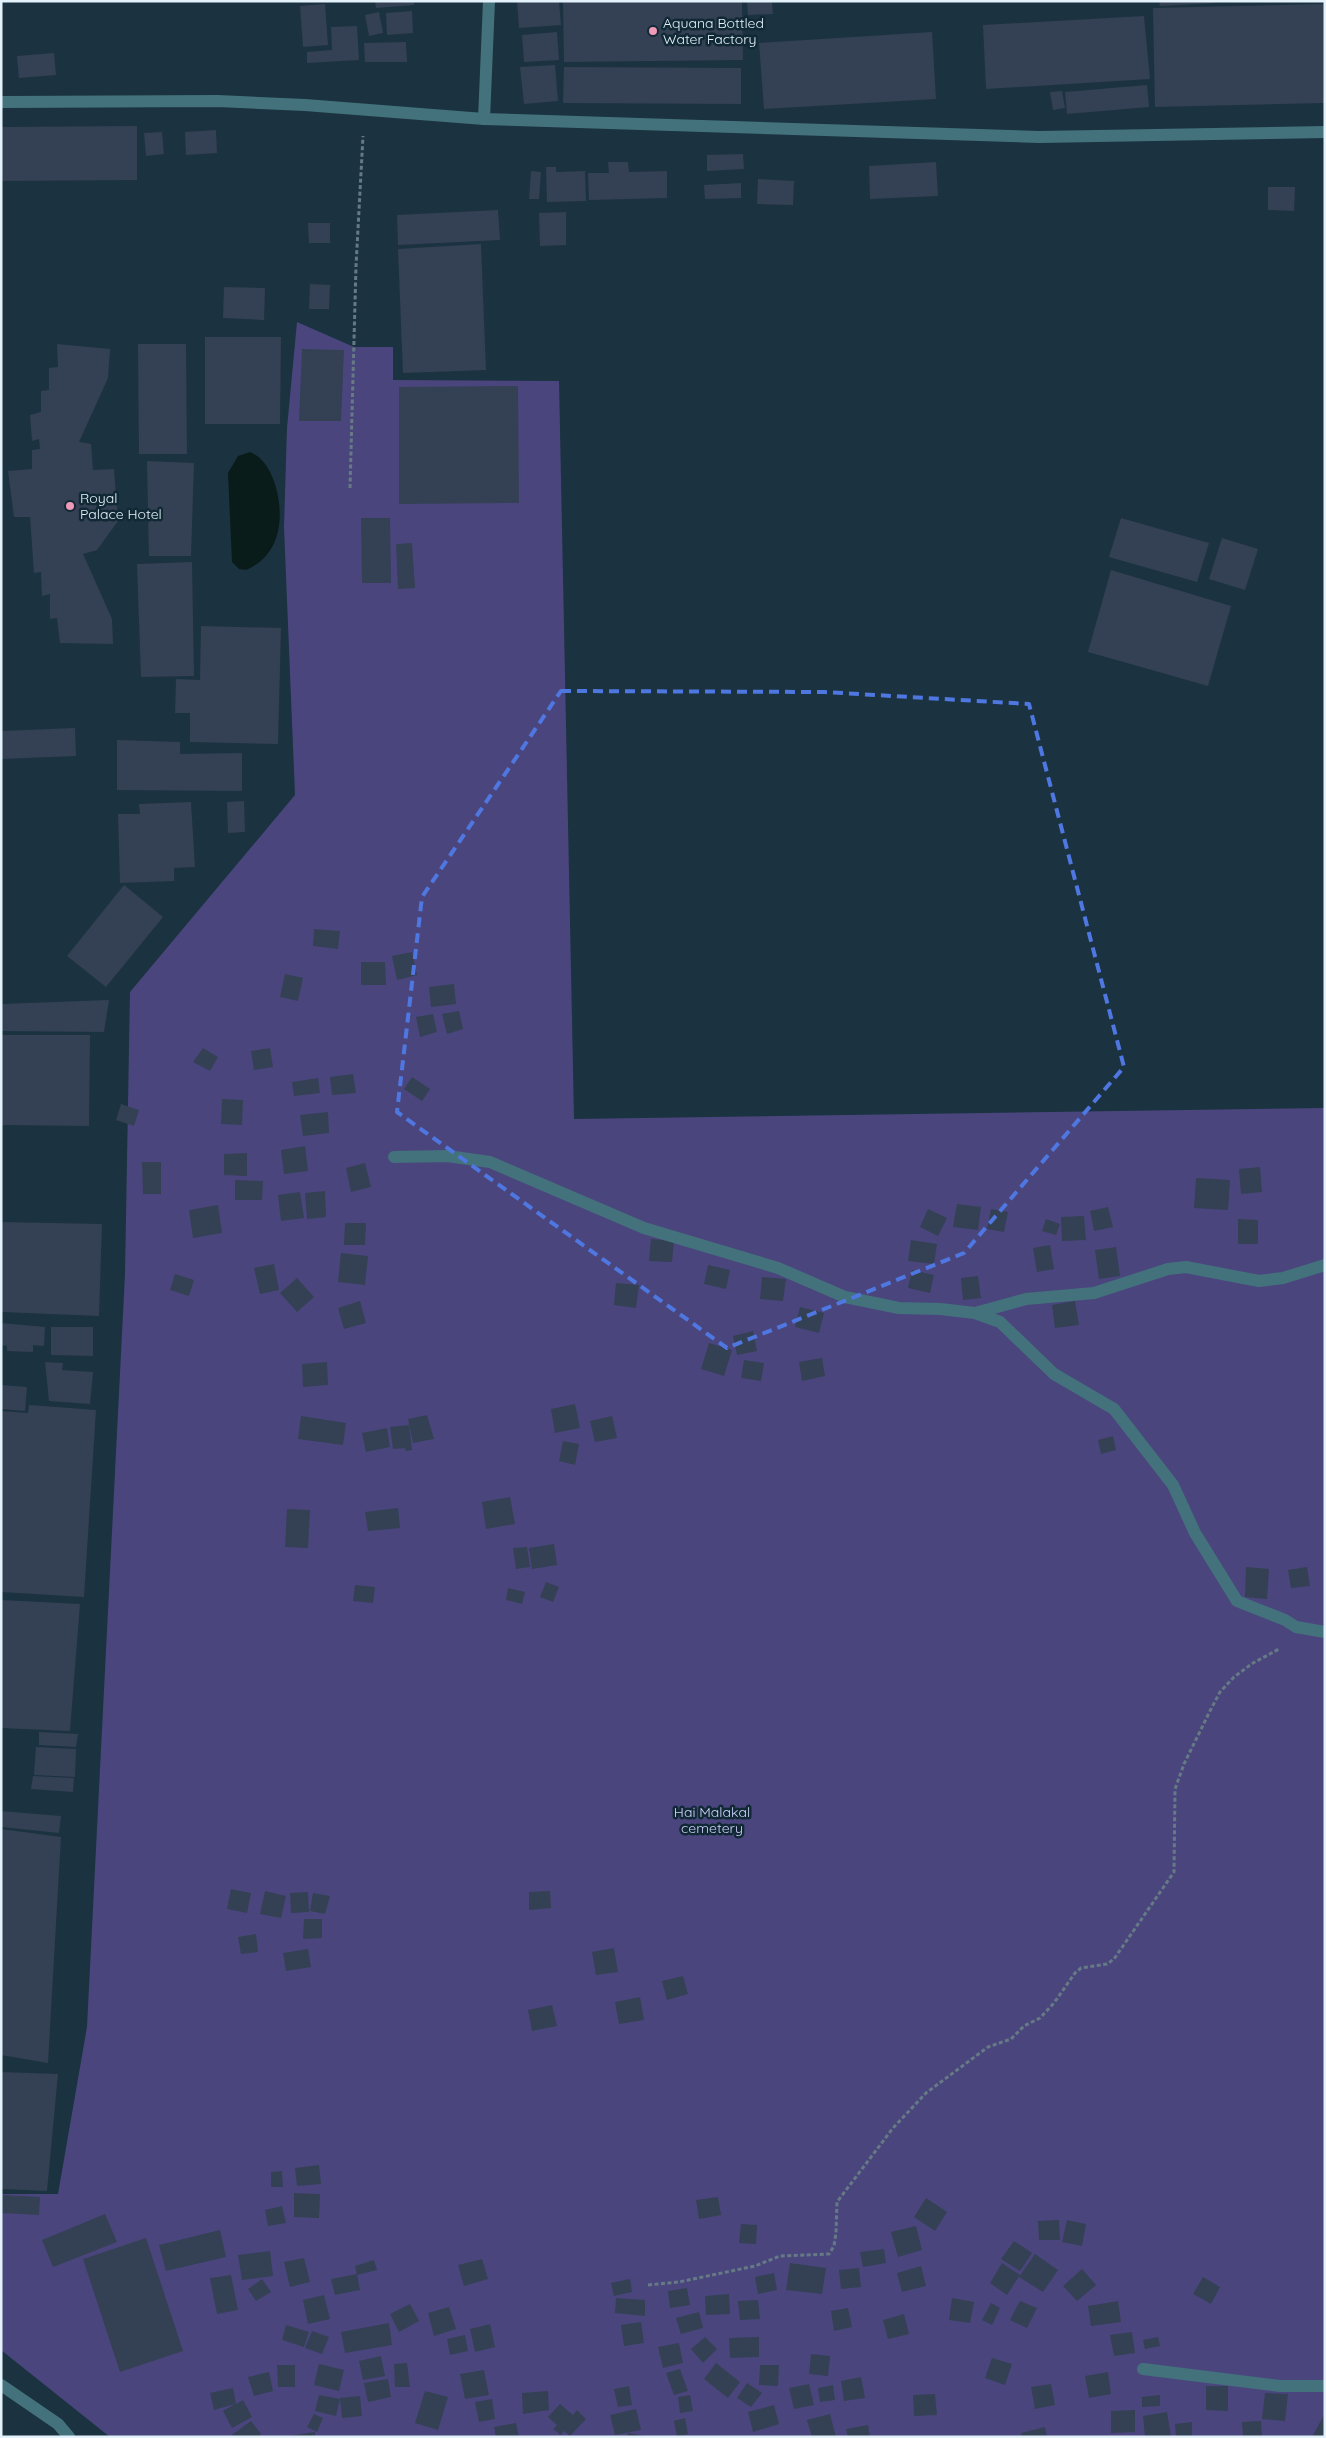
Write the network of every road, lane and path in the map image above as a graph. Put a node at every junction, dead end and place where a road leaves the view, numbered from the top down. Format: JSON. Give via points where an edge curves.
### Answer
{"nodes":[{"id":1,"x":489,"y":1,"type":"edge"},
{"id":2,"x":1,"y":102,"type":"edge"},
{"id":3,"x":364,"y":110,"type":"junction"},
{"id":4,"x":484,"y":119,"type":"junction"},
{"id":5,"x":1325,"y":132,"type":"edge"},
{"id":6,"x":350,"y":488,"type":"dead end"},
{"id":7,"x":394,"y":1157,"type":"dead end"},
{"id":8,"x":1325,"y":1266,"type":"edge"},
{"id":9,"x":975,"y":1313,"type":"junction"},
{"id":10,"x":1296,"y":1627,"type":"junction"},
{"id":11,"x":1325,"y":1632,"type":"edge"},
{"id":12,"x":648,"y":2285,"type":"dead end"},
{"id":13,"x":1143,"y":2369,"type":"dead end"},
{"id":14,"x":1,"y":2385,"type":"edge"},
{"id":15,"x":1325,"y":2386,"type":"edge"},
{"id":16,"x":69,"y":2437,"type":"edge"}],
"edges":[{"from":1,"to":4,"type":"street"},
{"from":2,"to":3,"type":"street","via":[[218,101]]},
{"from":3,"to":4,"type":"street"},
{"from":3,"to":6,"type":"path"},
{"from":4,"to":5,"type":"street","via":[[1039,137]]},
{"from":7,"to":9,"type":"street","via":[[447,1156],[490,1162],[644,1228],[778,1268],[845,1297],[899,1308]]},
{"from":8,"to":9,"type":"street","via":[[1259,1282],[1186,1267],[1168,1269],[1094,1293],[1026,1299]]},
{"from":9,"to":10,"type":"street","via":[[1000,1322],[1054,1374],[1114,1408],[1173,1485],[1195,1533],[1237,1601]]},
{"from":10,"to":11,"type":"street"},
{"from":10,"to":12,"type":"path","via":[[1280,1648],[1253,1663],[1220,1692],[1176,1783],[1174,1872],[1114,1959],[1107,1964],[1081,1968],[1040,2018],[1024,2026],[1010,2039],[988,2047],[926,2093],[893,2128],[837,2202],[836,2234],[829,2254],[780,2256],[755,2266]]},
{"from":13,"to":15,"type":"street","via":[[1280,2386]]},
{"from":14,"to":16,"type":"street","via":[[58,2424]]}]}
